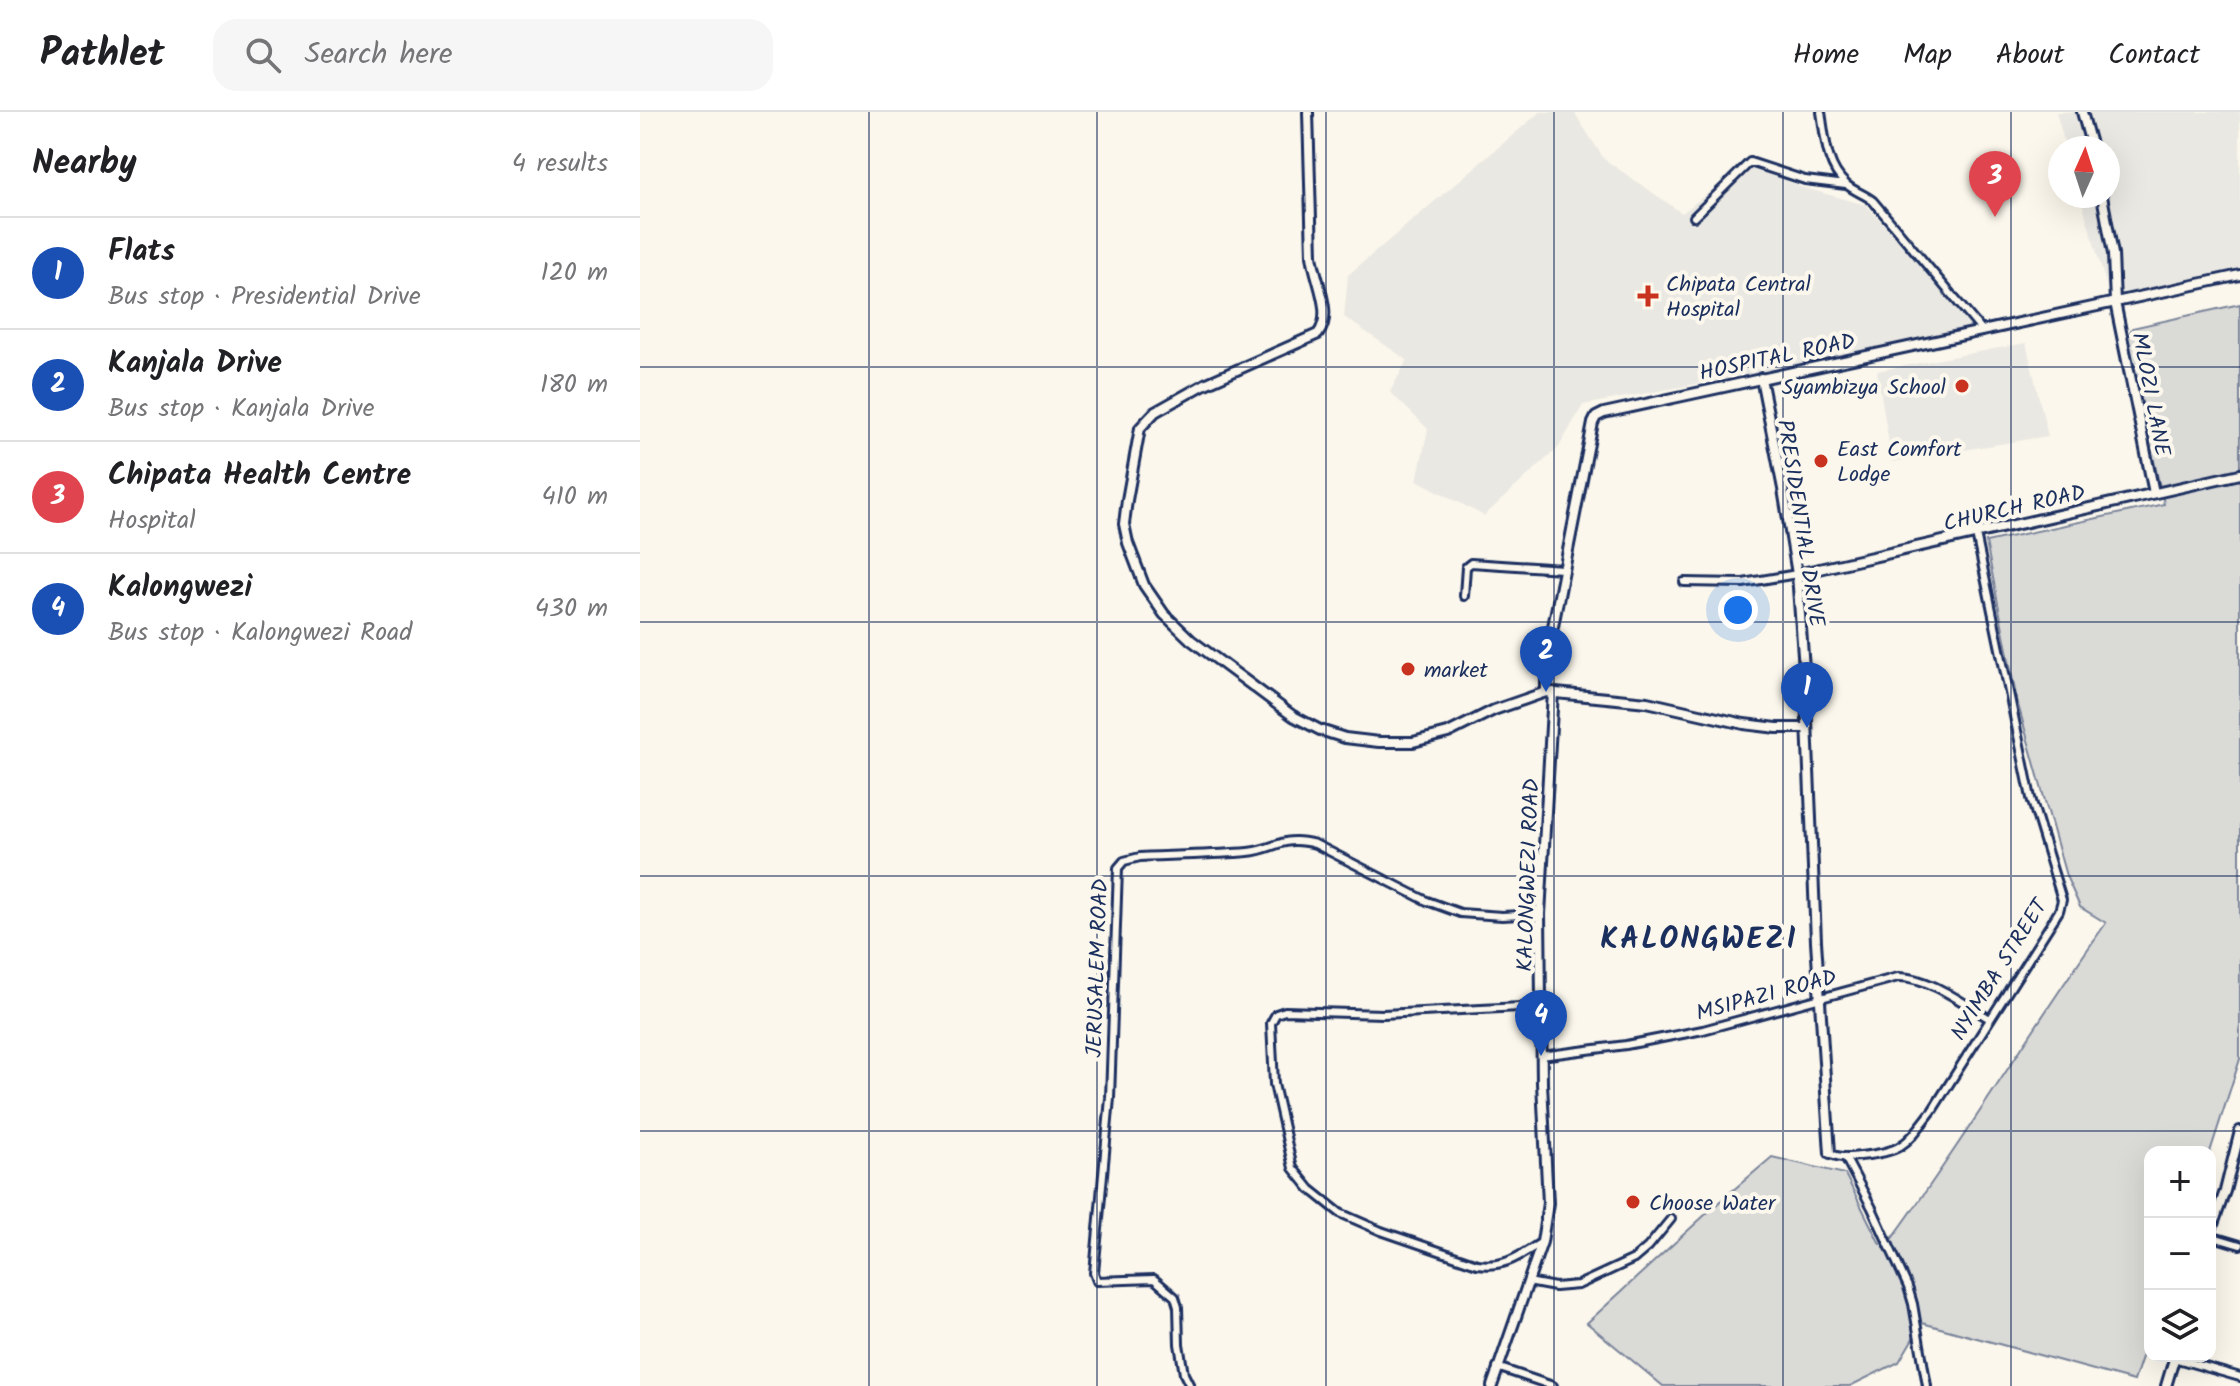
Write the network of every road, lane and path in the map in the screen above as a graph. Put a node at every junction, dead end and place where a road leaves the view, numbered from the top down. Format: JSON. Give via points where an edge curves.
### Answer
{"nodes":[{"id":1,"x":1308,"y":112,"type":"edge"},
{"id":2,"x":1821,"y":112,"type":"edge"},
{"id":3,"x":2082,"y":112,"type":"edge"},
{"id":4,"x":2089,"y":136,"type":"edge"},
{"id":5,"x":1846,"y":185,"type":"junction"},
{"id":6,"x":2104,"y":208,"type":"edge"},
{"id":7,"x":1694,"y":217,"type":"dead end"},
{"id":8,"x":2240,"y":275,"type":"edge"},
{"id":9,"x":2115,"y":302,"type":"junction"},
{"id":10,"x":1982,"y":331,"type":"junction"},
{"id":11,"x":1761,"y":378,"type":"junction"},
{"id":12,"x":2240,"y":474,"type":"edge"},
{"id":13,"x":2154,"y":493,"type":"junction"},
{"id":14,"x":1976,"y":534,"type":"junction"},
{"id":15,"x":1563,"y":569,"type":"junction"},
{"id":16,"x":1797,"y":574,"type":"junction"},
{"id":17,"x":1684,"y":582,"type":"dead end"},
{"id":18,"x":1464,"y":596,"type":"dead end"},
{"id":19,"x":1550,"y":692,"type":"junction"},
{"id":20,"x":1807,"y":728,"type":"junction"},
{"id":21,"x":1540,"y":914,"type":"junction"},
{"id":22,"x":1819,"y":997,"type":"junction"},
{"id":23,"x":1541,"y":1006,"type":"junction"},
{"id":24,"x":1990,"y":1019,"type":"junction"},
{"id":25,"x":1541,"y":1056,"type":"junction"},
{"id":26,"x":2240,"y":1131,"type":"edge"},
{"id":27,"x":1830,"y":1153,"type":"joint"},
{"id":28,"x":1845,"y":1157,"type":"junction"},
{"id":29,"x":2216,"y":1218,"type":"edge"},
{"id":30,"x":1671,"y":1219,"type":"dead end"},
{"id":31,"x":2216,"y":1236,"type":"edge"},
{"id":32,"x":1542,"y":1242,"type":"junction"},
{"id":33,"x":2240,"y":1245,"type":"edge"},
{"id":34,"x":1528,"y":1282,"type":"junction"},
{"id":35,"x":2173,"y":1362,"type":"edge"},
{"id":36,"x":2190,"y":1362,"type":"edge"},
{"id":37,"x":1497,"y":1367,"type":"junction"},
{"id":38,"x":2240,"y":1377,"type":"edge"},
{"id":39,"x":1190,"y":1386,"type":"edge"},
{"id":40,"x":1492,"y":1386,"type":"edge"},
{"id":41,"x":1553,"y":1386,"type":"edge"},
{"id":42,"x":1927,"y":1386,"type":"edge"},
{"id":43,"x":2166,"y":1386,"type":"edge"}],
"edges":[{"from":1,"to":19,"type":"street","via":[[1312,255],[1324,325],[1318,334],[1205,384],[1146,419],[1140,428],[1124,524],[1135,565],[1164,614],[1191,640],[1293,716],[1345,738],[1413,742]]},
{"from":2,"to":5,"type":"street","via":[[1832,165]]},
{"from":3,"to":4,"type":"street"},
{"from":5,"to":7,"type":"street","via":[[1805,180],[1750,162]]},
{"from":5,"to":10,"type":"street","via":[[1873,201]]},
{"from":6,"to":9,"type":"street","name":"MLOZI LANE"},
{"from":8,"to":9,"type":"street","name":"HOSPITAL ROAD"},
{"from":9,"to":10,"type":"street","name":"HOSPITAL ROAD"},
{"from":9,"to":13,"type":"street","name":"MLOZI LANE"},
{"from":10,"to":11,"type":"street","name":"HOSPITAL ROAD"},
{"from":11,"to":15,"type":"street","name":"HOSPITAL ROAD","via":[[1596,417]]},
{"from":11,"to":16,"type":"street","name":"PRESIDENTIAL DRIVE"},
{"from":12,"to":13,"type":"street","name":"CHURCH ROAD"},
{"from":13,"to":14,"type":"street","name":"CHURCH ROAD"},
{"from":14,"to":16,"type":"street","name":"CHURCH ROAD"},
{"from":14,"to":24,"type":"street","name":"NYIMBA STREET","via":[[2031,798],[2062,900]]},
{"from":15,"to":18,"type":"street","via":[[1471,563],[1466,567]]},
{"from":15,"to":19,"type":"street","name":"HOSPITAL ROAD","via":[[1546,668]]},
{"from":16,"to":17,"type":"street","via":[[1743,583]]},
{"from":16,"to":20,"type":"street","name":"PRESIDENTIAL DRIVE"},
{"from":19,"to":20,"type":"street","via":[[1647,702],[1755,726]]},
{"from":19,"to":21,"type":"street","name":"KALONGWEZI ROAD"},
{"from":20,"to":22,"type":"street","name":"PRESIDENTIAL DRIVE"},
{"from":21,"to":23,"type":"street","name":"KALONGWEZI ROAD"},
{"from":21,"to":39,"type":"street","name":"JERUSALEM ROAD","via":[[1460,913],[1303,841],[1251,852],[1140,857],[1118,868],[1110,1098],[1094,1273],[1097,1281],[1154,1279],[1175,1297]]},
{"from":22,"to":24,"type":"street","name":"MSIPAZI ROAD","via":[[1910,976]]},
{"from":22,"to":25,"type":"street","name":"MSIPAZI ROAD","via":[[1662,1039]]},
{"from":22,"to":27,"type":"street","name":"PRESIDENTIAL DRIVE"},
{"from":23,"to":25,"type":"street","name":"KALONGWEZI ROAD"},
{"from":23,"to":32,"type":"street","via":[[1383,1014],[1285,1011],[1271,1023],[1274,1084],[1293,1168],[1310,1189],[1340,1213],[1477,1264],[1506,1262]]},
{"from":24,"to":28,"type":"street","name":"NYIMBA STREET","via":[[1911,1137],[1897,1150]]},
{"from":25,"to":32,"type":"street","name":"KALONGWEZI ROAD","via":[[1548,1203]]},
{"from":26,"to":29,"type":"street"},
{"from":27,"to":28,"type":"street","name":"NYIMBA STREET"},
{"from":28,"to":42,"type":"street","via":[[1908,1287]]},
{"from":30,"to":34,"type":"street","via":[[1634,1259],[1578,1285]]},
{"from":31,"to":33,"type":"street"},
{"from":32,"to":34,"type":"street","name":"KALONGWEZI ROAD"},
{"from":34,"to":37,"type":"street","name":"KALONGWEZI ROAD"},
{"from":35,"to":43,"type":"street"},
{"from":36,"to":38,"type":"street"},
{"from":37,"to":40,"type":"street","name":"KALONGWEZI ROAD"},
{"from":37,"to":41,"type":"street"}]}
